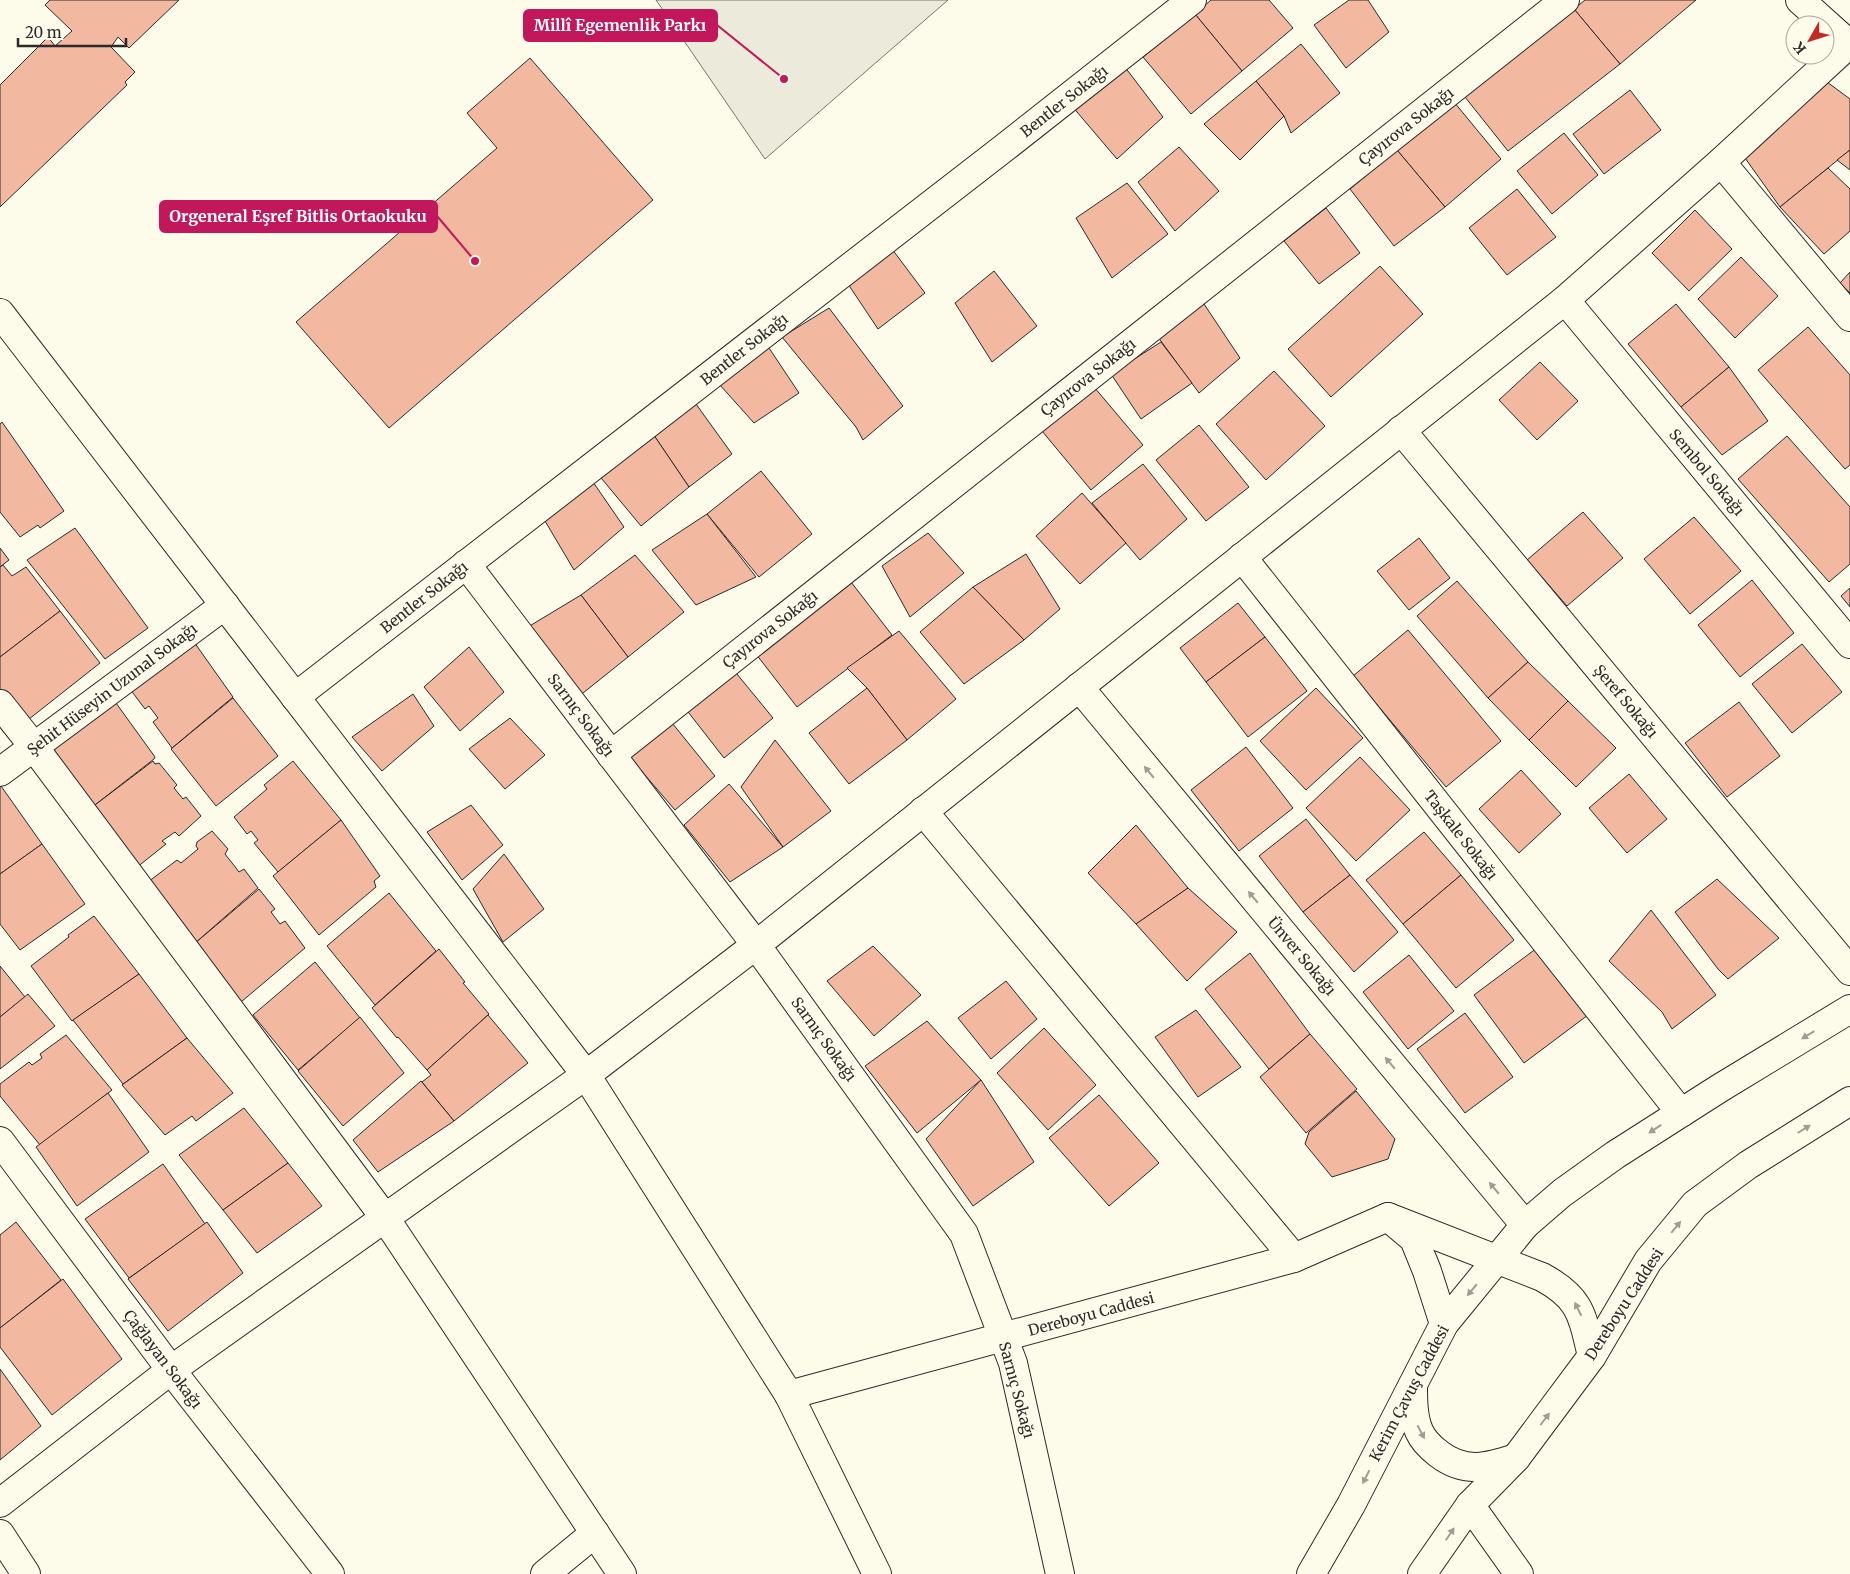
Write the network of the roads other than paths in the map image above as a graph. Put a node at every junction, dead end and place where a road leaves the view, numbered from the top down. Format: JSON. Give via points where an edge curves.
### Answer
{"nodes":[{"id":1,"x":1192,"y":0,"type":"edge"},
{"id":2,"x":1565,"y":0,"type":"edge"},
{"id":3,"x":1800,"y":0,"type":"edge"},
{"id":4,"x":1850,"y":44,"type":"edge"},
{"id":5,"x":1721,"y":162,"type":"junction"},
{"id":6,"x":1564,"y":300,"type":"junction"},
{"id":7,"x":0,"y":313,"type":"edge"},
{"id":8,"x":1850,"y":317,"type":"edge"},
{"id":9,"x":1401,"y":430,"type":"junction"},
{"id":10,"x":1242,"y":557,"type":"junction"},
{"id":11,"x":466,"y":564,"type":"junction"},
{"id":12,"x":225,"y":605,"type":"junction"},
{"id":13,"x":1850,"y":644,"type":"edge"},
{"id":14,"x":1079,"y":687,"type":"junction"},
{"id":15,"x":295,"y":697,"type":"junction"},
{"id":16,"x":0,"y":704,"type":"edge"},
{"id":17,"x":34,"y":747,"type":"junction"},
{"id":18,"x":611,"y":755,"type":"junction"},
{"id":19,"x":0,"y":772,"type":"edge"},
{"id":20,"x":923,"y":811,"type":"junction"},
{"id":21,"x":756,"y":945,"type":"junction"},
{"id":22,"x":1850,"y":971,"type":"edge"},
{"id":23,"x":1850,"y":1010,"type":"edge"},
{"id":24,"x":586,"y":1076,"type":"junction"},
{"id":25,"x":1850,"y":1101,"type":"edge"},
{"id":26,"x":1681,"y":1113,"type":"junction"},
{"id":27,"x":0,"y":1141,"type":"edge"},
{"id":28,"x":1388,"y":1217,"type":"junction"},
{"id":29,"x":385,"y":1218,"type":"junction"},
{"id":30,"x":1525,"y":1225,"type":"junction"},
{"id":31,"x":1294,"y":1258,"type":"junction"},
{"id":32,"x":1498,"y":1259,"type":"junction"},
{"id":33,"x":1444,"y":1324,"type":"junction"},
{"id":34,"x":1004,"y":1337,"type":"junction"},
{"id":35,"x":1592,"y":1356,"type":"junction"},
{"id":36,"x":171,"y":1370,"type":"junction"},
{"id":37,"x":1413,"y":1385,"type":"junction"},
{"id":38,"x":788,"y":1395,"type":"junction"},
{"id":39,"x":1516,"y":1458,"type":"junction"},
{"id":40,"x":0,"y":1503,"type":"edge"},
{"id":41,"x":1470,"y":1505,"type":"junction"},
{"id":42,"x":0,"y":1534,"type":"edge"},
{"id":43,"x":595,"y":1534,"type":"junction"},
{"id":44,"x":26,"y":1574,"type":"edge"},
{"id":45,"x":330,"y":1574,"type":"edge"},
{"id":46,"x":545,"y":1574,"type":"edge"},
{"id":47,"x":622,"y":1574,"type":"edge"},
{"id":48,"x":877,"y":1574,"type":"edge"},
{"id":49,"x":1060,"y":1574,"type":"edge"},
{"id":50,"x":1311,"y":1574,"type":"edge"},
{"id":51,"x":1422,"y":1574,"type":"edge"},
{"id":52,"x":1518,"y":1574,"type":"edge"}],
"edges":[{"from":1,"to":11,"type":"street","name":"Bentler Sokağı"},
{"from":2,"to":18,"type":"street","name":"Çayırova Sokağı"},
{"from":3,"to":4,"type":"street"},
{"from":4,"to":5,"type":"street"},
{"from":5,"to":6,"type":"street"},
{"from":5,"to":8,"type":"street"},
{"from":6,"to":9,"type":"street"},
{"from":6,"to":13,"type":"street","name":"Sembol Sokağı"},
{"from":7,"to":12,"type":"street"},
{"from":9,"to":10,"type":"street"},
{"from":9,"to":22,"type":"street","name":"Şeref Sokağı"},
{"from":10,"to":14,"type":"street"},
{"from":10,"to":26,"type":"street","name":"Taşkale Sokağı"},
{"from":11,"to":15,"type":"street","name":"Bentler Sokağı"},
{"from":11,"to":18,"type":"street","name":"Sarnıç Sokağı"},
{"from":12,"to":15,"type":"street"},
{"from":12,"to":17,"type":"street","name":"Şehit Hüseyin Uzunal Sokağı"},
{"from":14,"to":20,"type":"street"},
{"from":30,"to":14,"type":"street","name":"Ünver Sokağı","one_way":true},
{"from":15,"to":24,"type":"street"},
{"from":16,"to":17,"type":"street"},
{"from":17,"to":19,"type":"street","name":"Şehit Hüseyin Uzunal Sokağı"},
{"from":17,"to":29,"type":"street"},
{"from":18,"to":21,"type":"street","name":"Sarnıç Sokağı"},
{"from":20,"to":21,"type":"street"},
{"from":20,"to":31,"type":"street"},
{"from":21,"to":24,"type":"street"},
{"from":21,"to":34,"type":"street","name":"Sarnıç Sokağı","via":[[964,1234]]},
{"from":23,"to":26,"type":"street","one_way":true},
{"from":24,"to":29,"type":"street"},
{"from":24,"to":38,"type":"street"},
{"from":35,"to":25,"type":"street","name":"Dereboyu Caddesi","one_way":true,"via":[[1648,1261],[1695,1204],[1748,1165]]},
{"from":26,"to":30,"type":"street","one_way":true,"via":[[1562,1193]]},
{"from":27,"to":36,"type":"street","name":"Çağlayan Sokağı"},
{"from":28,"to":31,"type":"street","name":"Dereboyu Caddesi"},
{"from":28,"to":32,"type":"street"},
{"from":28,"to":33,"type":"street","via":[[1414,1238]]},
{"from":29,"to":36,"type":"street"},
{"from":29,"to":43,"type":"street"},
{"from":30,"to":32,"type":"street","name":"Kerim Çavuş Caddesi"},
{"from":31,"to":34,"type":"street","name":"Dereboyu Caddesi"},
{"from":32,"to":33,"type":"street","name":"Kerim Çavuş Caddesi","one_way":true},
{"from":35,"to":32,"type":"street","one_way":true,"via":[[1583,1320],[1574,1302],[1560,1287]]},
{"from":33,"to":37,"type":"street","name":"Kerim Çavuş Caddesi"},
{"from":34,"to":38,"type":"street","name":"Dereboyu Caddesi"},
{"from":34,"to":49,"type":"street","name":"Sarnıç Sokağı","via":[[1013,1364]]},
{"from":39,"to":35,"type":"street","name":"Dereboyu Caddesi","one_way":true},
{"from":36,"to":40,"type":"street"},
{"from":36,"to":45,"type":"street","name":"Çağlayan Sokağı"},
{"from":37,"to":39,"type":"street","one_way":true,"via":[[1419,1431],[1431,1448],[1448,1461],[1468,1467],[1489,1466]]},
{"from":37,"to":50,"type":"street","name":"Kerim Çavuş Caddesi","one_way":true},
{"from":38,"to":48,"type":"street"},
{"from":39,"to":41,"type":"street"},
{"from":51,"to":41,"type":"street","one_way":true},
{"from":41,"to":52,"type":"street"},
{"from":42,"to":44,"type":"street"},
{"from":43,"to":46,"type":"street"},
{"from":43,"to":47,"type":"street"}]}
